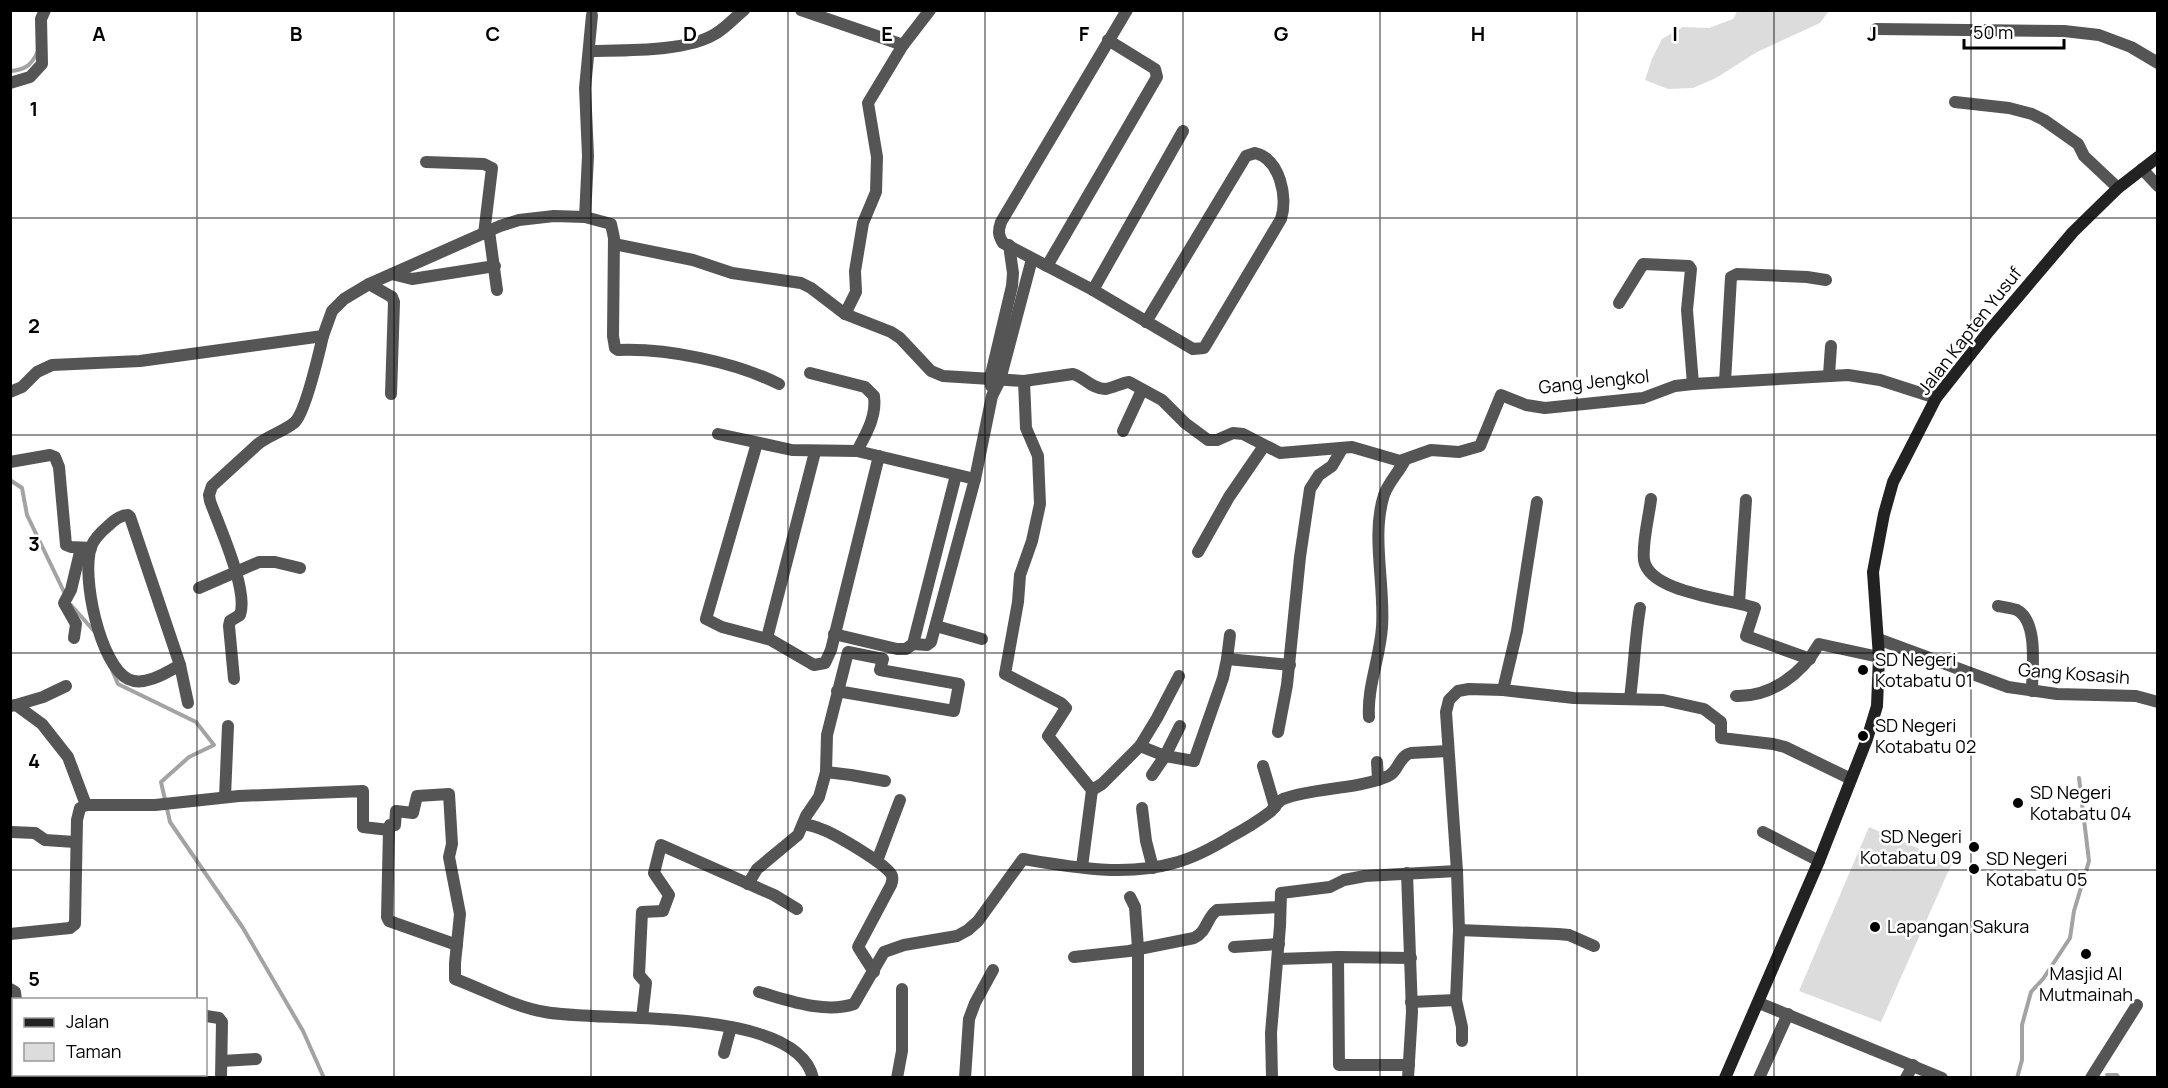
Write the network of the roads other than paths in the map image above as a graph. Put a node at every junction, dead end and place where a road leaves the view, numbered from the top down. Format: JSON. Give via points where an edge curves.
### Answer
{"nodes":[{"id":1,"x":45,"y":10,"type":"edge"},
{"id":2,"x":744,"y":10,"type":"edge"},
{"id":3,"x":801,"y":10,"type":"edge"},
{"id":4,"x":930,"y":10,"type":"edge"},
{"id":5,"x":1127,"y":10,"type":"edge"},
{"id":6,"x":592,"y":15,"type":"dead end"},
{"id":7,"x":1876,"y":29,"type":"dead end"},
{"id":8,"x":1108,"y":40,"type":"junction"},
{"id":9,"x":903,"y":45,"type":"junction"},
{"id":10,"x":590,"y":51,"type":"junction"},
{"id":11,"x":2157,"y":63,"type":"edge"},
{"id":12,"x":10,"y":83,"type":"edge"},
{"id":13,"x":1955,"y":102,"type":"dead end"},
{"id":14,"x":1183,"y":131,"type":"dead end"},
{"id":15,"x":2157,"y":157,"type":"edge"},
{"id":16,"x":426,"y":162,"type":"dead end"},
{"id":17,"x":2142,"y":169,"type":"junction"},
{"id":18,"x":2157,"y":186,"type":"edge"},
{"id":19,"x":2118,"y":188,"type":"junction"},
{"id":20,"x":585,"y":217,"type":"junction"},
{"id":21,"x":487,"y":232,"type":"junction"},
{"id":22,"x":614,"y":244,"type":"junction"},
{"id":23,"x":1009,"y":245,"type":"junction"},
{"id":24,"x":1032,"y":259,"type":"junction"},
{"id":25,"x":495,"y":266,"type":"junction"},
{"id":26,"x":1047,"y":266,"type":"junction"},
{"id":27,"x":392,"y":274,"type":"junction"},
{"id":28,"x":1826,"y":280,"type":"dead end"},
{"id":29,"x":369,"y":284,"type":"junction"},
{"id":30,"x":497,"y":290,"type":"dead end"},
{"id":31,"x":1093,"y":290,"type":"junction"},
{"id":32,"x":1619,"y":303,"type":"dead end"},
{"id":33,"x":845,"y":314,"type":"junction"},
{"id":34,"x":1146,"y":322,"type":"junction"},
{"id":35,"x":323,"y":336,"type":"junction"},
{"id":36,"x":1831,"y":346,"type":"dead end"},
{"id":37,"x":810,"y":373,"type":"dead end"},
{"id":38,"x":1829,"y":375,"type":"junction"},
{"id":39,"x":995,"y":379,"type":"junction"},
{"id":40,"x":1024,"y":381,"type":"junction"},
{"id":41,"x":1725,"y":382,"type":"junction"},
{"id":42,"x":778,"y":384,"type":"dead end"},
{"id":43,"x":1693,"y":384,"type":"junction"},
{"id":44,"x":1142,"y":390,"type":"junction"},
{"id":45,"x":10,"y":393,"type":"edge"},
{"id":46,"x":391,"y":394,"type":"dead end"},
{"id":47,"x":1936,"y":398,"type":"junction"},
{"id":48,"x":1123,"y":431,"type":"dead end"},
{"id":49,"x":717,"y":434,"type":"dead end"},
{"id":50,"x":757,"y":443,"type":"junction"},
{"id":51,"x":1264,"y":446,"type":"junction"},
{"id":52,"x":1342,"y":449,"type":"junction"},
{"id":53,"x":857,"y":451,"type":"junction"},
{"id":54,"x":815,"y":452,"type":"junction"},
{"id":55,"x":879,"y":456,"type":"junction"},
{"id":56,"x":1405,"y":460,"type":"junction"},
{"id":57,"x":10,"y":462,"type":"edge"},
{"id":58,"x":956,"y":475,"type":"junction"},
{"id":59,"x":975,"y":479,"type":"junction"},
{"id":60,"x":1651,"y":499,"type":"dead end"},
{"id":61,"x":1746,"y":500,"type":"dead end"},
{"id":62,"x":1537,"y":502,"type":"dead end"},
{"id":63,"x":86,"y":548,"type":"junction"},
{"id":64,"x":1198,"y":552,"type":"dead end"},
{"id":65,"x":300,"y":568,"type":"dead end"},
{"id":66,"x":236,"y":574,"type":"junction"},
{"id":67,"x":199,"y":588,"type":"dead end"},
{"id":68,"x":1739,"y":603,"type":"junction"},
{"id":69,"x":1998,"y":606,"type":"dead end"},
{"id":70,"x":1640,"y":608,"type":"dead end"},
{"id":71,"x":936,"y":626,"type":"junction"},
{"id":72,"x":834,"y":634,"type":"junction"},
{"id":73,"x":1230,"y":635,"type":"dead end"},
{"id":74,"x":74,"y":638,"type":"dead end"},
{"id":75,"x":767,"y":638,"type":"junction"},
{"id":76,"x":982,"y":639,"type":"dead end"},
{"id":77,"x":1878,"y":639,"type":"junction"},
{"id":78,"x":913,"y":644,"type":"junction"},
{"id":79,"x":1879,"y":657,"type":"junction"},
{"id":80,"x":1227,"y":659,"type":"junction"},
{"id":81,"x":1810,"y":659,"type":"junction"},
{"id":82,"x":180,"y":665,"type":"junction"},
{"id":83,"x":1290,"y":665,"type":"junction"},
{"id":84,"x":1179,"y":676,"type":"dead end"},
{"id":85,"x":234,"y":679,"type":"dead end"},
{"id":86,"x":66,"y":686,"type":"dead end"},
{"id":87,"x":1503,"y":690,"type":"junction"},
{"id":88,"x":837,"y":691,"type":"junction"},
{"id":89,"x":2032,"y":691,"type":"junction"},
{"id":90,"x":1736,"y":696,"type":"dead end"},
{"id":91,"x":1630,"y":698,"type":"junction"},
{"id":92,"x":2157,"y":702,"type":"edge"},
{"id":93,"x":188,"y":703,"type":"dead end"},
{"id":94,"x":13,"y":705,"type":"edge"},
{"id":95,"x":1369,"y":717,"type":"dead end"},
{"id":96,"x":228,"y":726,"type":"dead end"},
{"id":97,"x":1180,"y":726,"type":"dead end"},
{"id":98,"x":1278,"y":732,"type":"dead end"},
{"id":99,"x":1140,"y":746,"type":"junction"},
{"id":100,"x":1449,"y":752,"type":"junction"},
{"id":101,"x":1165,"y":756,"type":"junction"},
{"id":102,"x":1377,"y":762,"type":"dead end"},
{"id":103,"x":1263,"y":766,"type":"dead end"},
{"id":104,"x":826,"y":772,"type":"junction"},
{"id":105,"x":1152,"y":775,"type":"dead end"},
{"id":106,"x":1851,"y":779,"type":"junction"},
{"id":107,"x":1378,"y":780,"type":"junction"},
{"id":108,"x":885,"y":782,"type":"dead end"},
{"id":109,"x":1092,"y":790,"type":"junction"},
{"id":110,"x":225,"y":797,"type":"junction"},
{"id":111,"x":900,"y":800,"type":"dead end"},
{"id":112,"x":86,"y":805,"type":"junction"},
{"id":113,"x":1275,"y":807,"type":"junction"},
{"id":114,"x":1142,"y":808,"type":"dead end"},
{"id":115,"x":803,"y":824,"type":"junction"},
{"id":116,"x":389,"y":830,"type":"junction"},
{"id":117,"x":11,"y":832,"type":"edge"},
{"id":118,"x":1763,"y":832,"type":"dead end"},
{"id":119,"x":75,"y":843,"type":"junction"},
{"id":120,"x":877,"y":861,"type":"junction"},
{"id":121,"x":1819,"y":861,"type":"junction"},
{"id":122,"x":1082,"y":867,"type":"junction"},
{"id":123,"x":1153,"y":868,"type":"junction"},
{"id":124,"x":1457,"y":871,"type":"junction"},
{"id":125,"x":1407,"y":873,"type":"junction"},
{"id":126,"x":748,"y":884,"type":"junction"},
{"id":127,"x":1130,"y":897,"type":"dead end"},
{"id":128,"x":1280,"y":908,"type":"junction"},
{"id":129,"x":797,"y":909,"type":"dead end"},
{"id":130,"x":1459,"y":930,"type":"junction"},
{"id":131,"x":10,"y":934,"type":"edge"},
{"id":132,"x":1279,"y":944,"type":"junction"},
{"id":133,"x":457,"y":945,"type":"junction"},
{"id":134,"x":1234,"y":946,"type":"dead end"},
{"id":135,"x":1594,"y":946,"type":"dead end"},
{"id":136,"x":1138,"y":948,"type":"junction"},
{"id":137,"x":1074,"y":957,"type":"dead end"},
{"id":138,"x":1338,"y":957,"type":"junction"},
{"id":139,"x":1411,"y":958,"type":"junction"},
{"id":140,"x":1278,"y":959,"type":"junction"},
{"id":141,"x":993,"y":970,"type":"dead end"},
{"id":142,"x":874,"y":972,"type":"junction"},
{"id":143,"x":902,"y":989,"type":"dead end"},
{"id":144,"x":759,"y":992,"type":"dead end"},
{"id":145,"x":1456,"y":1000,"type":"junction"},
{"id":146,"x":1411,"y":1002,"type":"junction"},
{"id":147,"x":1759,"y":1003,"type":"junction"},
{"id":148,"x":2138,"y":1005,"type":"dead end"},
{"id":149,"x":1788,"y":1014,"type":"junction"},
{"id":150,"x":207,"y":1016,"type":"edge"},
{"id":151,"x":642,"y":1018,"type":"junction"},
{"id":152,"x":731,"y":1027,"type":"junction"},
{"id":153,"x":1462,"y":1041,"type":"dead end"},
{"id":154,"x":724,"y":1053,"type":"dead end"},
{"id":155,"x":256,"y":1059,"type":"dead end"},
{"id":156,"x":222,"y":1061,"type":"junction"},
{"id":157,"x":1913,"y":1065,"type":"junction"},
{"id":158,"x":1408,"y":1071,"type":"edge"},
{"id":159,"x":221,"y":1077,"type":"edge"},
{"id":160,"x":813,"y":1077,"type":"edge"},
{"id":161,"x":897,"y":1077,"type":"edge"},
{"id":162,"x":965,"y":1077,"type":"edge"},
{"id":163,"x":1138,"y":1077,"type":"edge"},
{"id":164,"x":1272,"y":1077,"type":"edge"},
{"id":165,"x":1725,"y":1077,"type":"edge"},
{"id":166,"x":1760,"y":1077,"type":"edge"},
{"id":167,"x":1906,"y":1077,"type":"edge"},
{"id":168,"x":1942,"y":1077,"type":"edge"},
{"id":169,"x":2091,"y":1077,"type":"edge"}],
"edges":[{"from":1,"to":12,"type":"street","via":[[41,19],[42,64],[30,77]]},
{"from":2,"to":10,"type":"street","via":[[714,35],[700,40],[658,48]]},
{"from":3,"to":9,"type":"street"},
{"from":4,"to":9,"type":"street"},
{"from":5,"to":8,"type":"street"},
{"from":6,"to":10,"type":"street"},
{"from":7,"to":11,"type":"street","via":[[2099,35],[2131,47]]},
{"from":8,"to":23,"type":"street","via":[[1001,222],[999,237]]},
{"from":8,"to":26,"type":"street","via":[[1155,69],[1158,77]]},
{"from":9,"to":33,"type":"street","via":[[868,103],[877,158],[876,192],[863,223],[855,271],[856,292]]},
{"from":10,"to":20,"type":"street","via":[[585,88]]},
{"from":13,"to":19,"type":"street","via":[[2009,108],[2044,120],[2079,144],[2084,156]]},
{"from":14,"to":31,"type":"street"},
{"from":15,"to":17,"type":"main road","name":"Jalan Kapten Yusuf"},
{"from":16,"to":21,"type":"street","via":[[484,164],[492,168]]},
{"from":17,"to":18,"type":"street"},
{"from":17,"to":19,"type":"main road","name":"Jalan Kapten Yusuf"},
{"from":19,"to":47,"type":"main road","name":"Jalan Kapten Yusuf","via":[[2073,232]]},
{"from":20,"to":21,"type":"street","via":[[519,219]]},
{"from":20,"to":22,"type":"street","via":[[611,224]]},
{"from":21,"to":25,"type":"street"},
{"from":21,"to":27,"type":"street"},
{"from":22,"to":33,"type":"street","via":[[693,260],[732,273],[801,283]]},
{"from":22,"to":42,"type":"street","via":[[615,348],[695,357],[757,374]]},
{"from":23,"to":24,"type":"street"},
{"from":23,"to":39,"type":"street","via":[[1012,286]]},
{"from":24,"to":26,"type":"street"},
{"from":24,"to":39,"type":"street"},
{"from":25,"to":27,"type":"street","via":[[412,279]]},
{"from":25,"to":30,"type":"street"},
{"from":26,"to":31,"type":"street"},
{"from":27,"to":29,"type":"street"},
{"from":28,"to":41,"type":"street","via":[[1737,274],[1731,277]]},
{"from":29,"to":35,"type":"street","via":[[337,304]]},
{"from":29,"to":46,"type":"street","via":[[394,302]]},
{"from":31,"to":34,"type":"street"},
{"from":32,"to":43,"type":"street","via":[[1643,264],[1689,266],[1687,310]]},
{"from":33,"to":39,"type":"street","via":[[891,332],[936,374]]},
{"from":34,"to":34,"type":"street","via":[[1193,349],[1204,348],[1281,219],[1283,190],[1275,169],[1265,157],[1250,154],[1243,159]]},
{"from":35,"to":45,"type":"street","via":[[140,361],[52,365]]},
{"from":35,"to":66,"type":"street","via":[[298,418],[266,437],[210,491]]},
{"from":36,"to":38,"type":"street"},
{"from":37,"to":53,"type":"street","via":[[865,387],[874,396],[871,423]]},
{"from":38,"to":41,"type":"street","name":"Gang Jengkol"},
{"from":38,"to":47,"type":"street","name":"Gang Jengkol","via":[[1880,380]]},
{"from":39,"to":40,"type":"street"},
{"from":39,"to":59,"type":"street"},
{"from":40,"to":44,"type":"street","via":[[1073,374],[1099,388],[1129,382]]},
{"from":40,"to":109,"type":"street","via":[[1026,428],[1038,456],[1040,504],[1020,575],[1005,674],[1066,708],[1048,736]]},
{"from":41,"to":43,"type":"street","name":"Gang Jengkol"},
{"from":43,"to":56,"type":"street","name":"Gang Jengkol","via":[[1643,398],[1545,408],[1501,395],[1480,446],[1459,452],[1431,450]]},
{"from":44,"to":48,"type":"street"},
{"from":44,"to":51,"type":"street","via":[[1162,400],[1208,440],[1238,433]]},
{"from":47,"to":77,"type":"main road","name":"Jalan Kapten Yusuf","via":[[1893,482],[1884,514],[1873,572]]},
{"from":49,"to":50,"type":"street"},
{"from":50,"to":54,"type":"street"},
{"from":50,"to":75,"type":"street","via":[[706,619]]},
{"from":51,"to":52,"type":"street","via":[[1280,453]]},
{"from":51,"to":64,"type":"street"},
{"from":52,"to":56,"type":"street","via":[[1352,447]]},
{"from":52,"to":83,"type":"street","via":[[1310,489]]},
{"from":53,"to":54,"type":"street"},
{"from":53,"to":55,"type":"street"},
{"from":54,"to":75,"type":"street"},
{"from":55,"to":58,"type":"street"},
{"from":55,"to":72,"type":"street"},
{"from":56,"to":95,"type":"street","via":[[1384,493],[1379,519],[1382,628],[1368,700]]},
{"from":57,"to":63,"type":"street","via":[[56,457],[65,542],[68,547]]},
{"from":58,"to":59,"type":"street"},
{"from":58,"to":78,"type":"street"},
{"from":59,"to":71,"type":"street"},
{"from":60,"to":68,"type":"street","via":[[1644,556],[1651,574],[1707,598]]},
{"from":61,"to":68,"type":"street"},
{"from":62,"to":87,"type":"street","via":[[1517,631]]},
{"from":63,"to":74,"type":"street","via":[[64,603],[76,624]]},
{"from":63,"to":82,"type":"street","via":[[91,606],[116,668],[129,679],[141,681]]},
{"from":63,"to":82,"type":"street","via":[[121,516],[130,517]]},
{"from":65,"to":66,"type":"street","via":[[260,562]]},
{"from":66,"to":67,"type":"street"},
{"from":66,"to":85,"type":"street","via":[[242,609],[228,626]]},
{"from":68,"to":81,"type":"street","via":[[1755,608],[1746,636]]},
{"from":69,"to":89,"type":"street","via":[[2016,610],[2025,617],[2030,629]]},
{"from":70,"to":91,"type":"street"},
{"from":71,"to":76,"type":"street"},
{"from":71,"to":78,"type":"street","via":[[929,645]]},
{"from":72,"to":75,"type":"street","via":[[825,663],[819,665]]},
{"from":72,"to":78,"type":"street","via":[[897,649]]},
{"from":73,"to":80,"type":"street"},
{"from":77,"to":79,"type":"main road","name":"Jalan Kapten Yusuf"},
{"from":77,"to":89,"type":"street","name":"Gang Kosasih","via":[[2008,687]]},
{"from":79,"to":81,"type":"street","via":[[1819,644]]},
{"from":79,"to":106,"type":"main road","name":"Jalan Kapten Yusuf","via":[[1877,706]]},
{"from":80,"to":83,"type":"street"},
{"from":80,"to":101,"type":"street","via":[[1194,761]]},
{"from":81,"to":90,"type":"street","via":[[1781,684],[1758,695]]},
{"from":82,"to":93,"type":"street"},
{"from":83,"to":98,"type":"street"},
{"from":84,"to":99,"type":"street"},
{"from":86,"to":94,"type":"street"},
{"from":87,"to":91,"type":"street","via":[[1574,698]]},
{"from":87,"to":100,"type":"street","via":[[1458,691],[1449,700]]},
{"from":88,"to":88,"type":"street","via":[[848,652],[883,659],[880,670],[959,684],[954,711]]},
{"from":88,"to":104,"type":"street","via":[[827,735]]},
{"from":89,"to":92,"type":"street","name":"Gang Kosasih","via":[[2136,696]]},
{"from":91,"to":106,"type":"street","via":[[1704,709],[1721,722],[1721,738],[1785,747]]},
{"from":94,"to":112,"type":"street","via":[[42,724],[68,757]]},
{"from":96,"to":110,"type":"street"},
{"from":97,"to":101,"type":"street"},
{"from":99,"to":101,"type":"street"},
{"from":99,"to":109,"type":"street"},
{"from":100,"to":107,"type":"street","via":[[1405,754],[1390,776]]},
{"from":100,"to":124,"type":"street"},
{"from":101,"to":105,"type":"street"},
{"from":102,"to":107,"type":"street"},
{"from":103,"to":113,"type":"street"},
{"from":104,"to":108,"type":"street"},
{"from":104,"to":115,"type":"street","via":[[819,797]]},
{"from":106,"to":121,"type":"main road","name":"Jalan Kapten Yusuf"},
{"from":107,"to":113,"type":"street","via":[[1307,793],[1280,801]]},
{"from":109,"to":122,"type":"street"},
{"from":110,"to":112,"type":"street","via":[[155,805]]},
{"from":110,"to":116,"type":"street","via":[[363,791],[363,826]]},
{"from":111,"to":120,"type":"street"},
{"from":112,"to":119,"type":"street","via":[[78,813]]},
{"from":113,"to":123,"type":"street","via":[[1194,856]]},
{"from":114,"to":123,"type":"street"},
{"from":115,"to":120,"type":"street","via":[[833,834]]},
{"from":115,"to":126,"type":"street","via":[[798,835],[757,869]]},
{"from":116,"to":133,"type":"street","via":[[389,921]]},
{"from":116,"to":133,"type":"street","via":[[390,825],[395,825],[396,811],[413,813],[417,796],[449,794],[449,857],[460,914]]},
{"from":117,"to":119,"type":"street","via":[[32,832],[45,840]]},
{"from":118,"to":121,"type":"street"},
{"from":119,"to":131,"type":"street","via":[[73,926]]},
{"from":120,"to":142,"type":"street","via":[[892,879],[858,947]]},
{"from":121,"to":147,"type":"main road","name":"Jalan Kapten Yusuf"},
{"from":122,"to":123,"type":"street"},
{"from":122,"to":142,"type":"street","via":[[1023,859],[968,930],[957,936],[894,947],[880,957]]},
{"from":124,"to":125,"type":"street"},
{"from":124,"to":130,"type":"street"},
{"from":125,"to":128,"type":"street","via":[[1348,879],[1319,889],[1282,891]]},
{"from":125,"to":139,"type":"street"},
{"from":126,"to":129,"type":"street"},
{"from":126,"to":151,"type":"street","via":[[661,845],[654,873],[669,895],[663,911],[642,912],[639,975],[646,983]]},
{"from":127,"to":136,"type":"street","via":[[1135,907]]},
{"from":128,"to":132,"type":"street"},
{"from":128,"to":136,"type":"street","via":[[1217,910],[1202,933],[1194,938]]},
{"from":130,"to":135,"type":"street","via":[[1569,935]]},
{"from":130,"to":145,"type":"street"},
{"from":132,"to":134,"type":"street"},
{"from":132,"to":140,"type":"street"},
{"from":133,"to":151,"type":"street","via":[[455,979],[507,1000],[544,1012]]},
{"from":136,"to":137,"type":"street"},
{"from":136,"to":163,"type":"street"},
{"from":138,"to":139,"type":"street"},
{"from":138,"to":140,"type":"street"},
{"from":138,"to":158,"type":"street","via":[[1339,1065]]},
{"from":139,"to":146,"type":"street"},
{"from":140,"to":164,"type":"street","via":[[1271,1033]]},
{"from":141,"to":162,"type":"street","via":[[969,1019]]},
{"from":142,"to":144,"type":"street","via":[[854,1004],[843,1008]]},
{"from":143,"to":161,"type":"street","via":[[902,1051]]},
{"from":145,"to":146,"type":"street"},
{"from":145,"to":153,"type":"street"},
{"from":146,"to":158,"type":"street"},
{"from":147,"to":149,"type":"street"},
{"from":147,"to":165,"type":"main road","name":"Jalan Kapten Yusuf"},
{"from":148,"to":169,"type":"street"},
{"from":149,"to":157,"type":"street"},
{"from":149,"to":166,"type":"street"},
{"from":150,"to":156,"type":"street","via":[[221,1019]]},
{"from":151,"to":152,"type":"street","via":[[672,1018]]},
{"from":152,"to":154,"type":"street"},
{"from":152,"to":160,"type":"street","via":[[793,1048]]},
{"from":155,"to":156,"type":"street"},
{"from":156,"to":159,"type":"street"},
{"from":157,"to":167,"type":"street"},
{"from":157,"to":168,"type":"street"}]}
